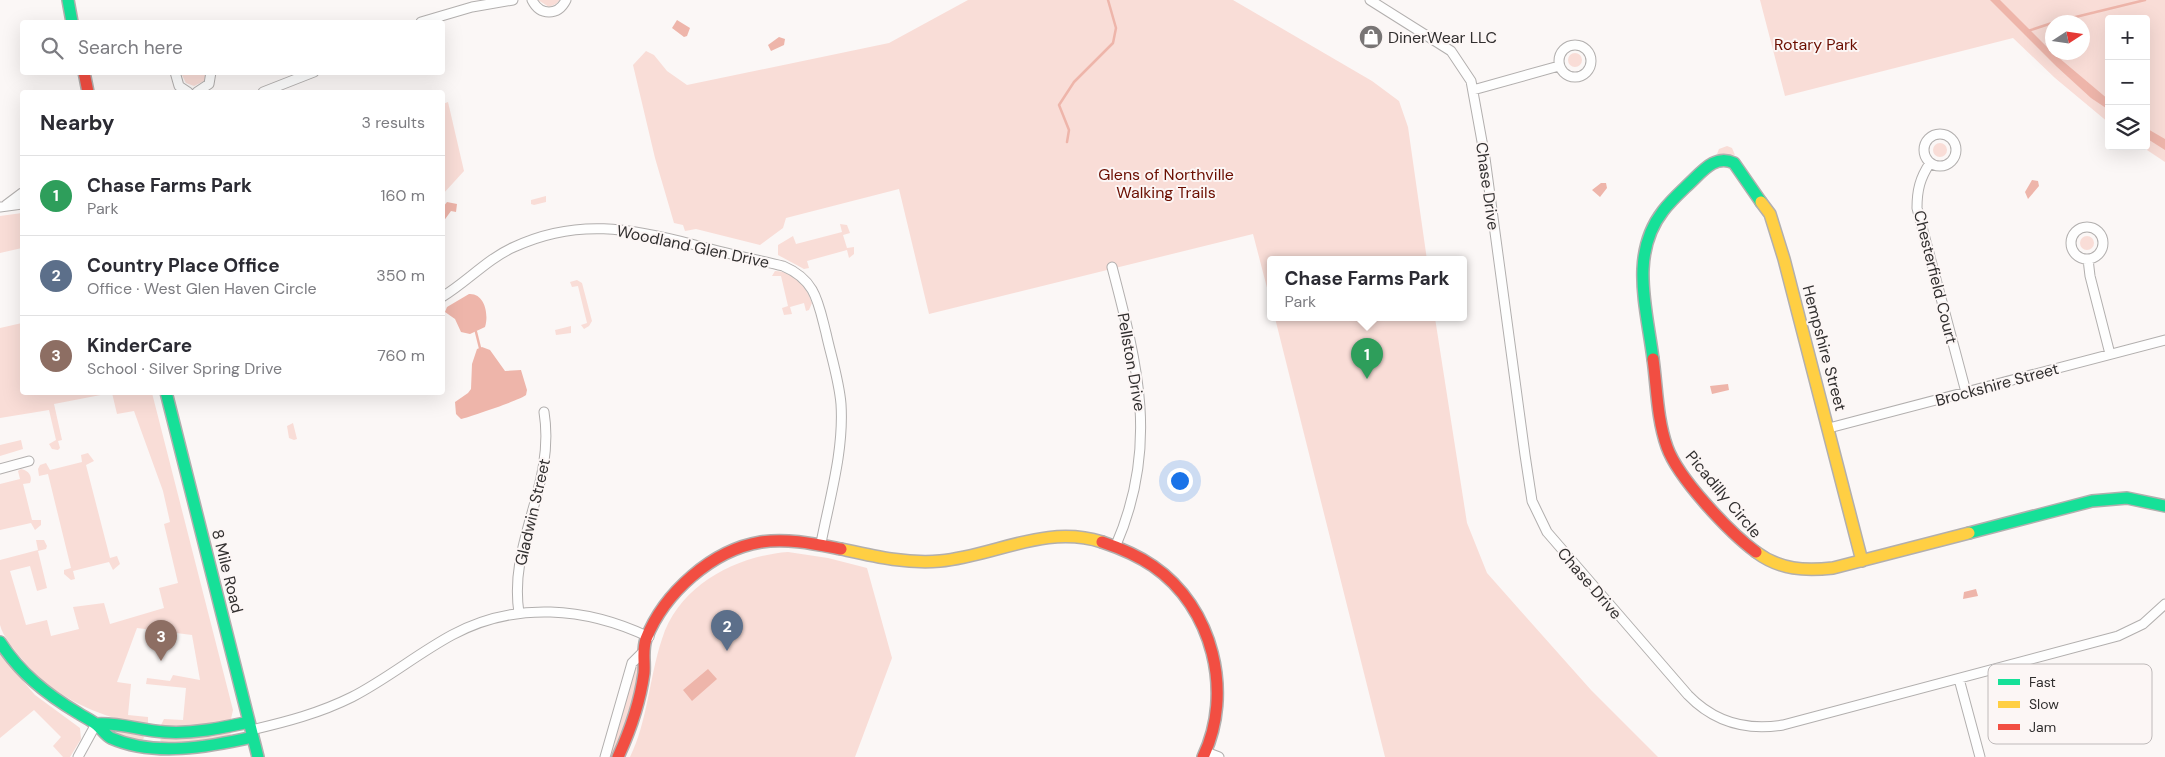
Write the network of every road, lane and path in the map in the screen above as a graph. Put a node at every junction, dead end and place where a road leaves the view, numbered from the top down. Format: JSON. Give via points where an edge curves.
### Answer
{"nodes":[{"id":1,"x":513,"y":0,"type":"edge"},
{"id":2,"x":532,"y":0,"type":"edge"},
{"id":3,"x":566,"y":0,"type":"edge"},
{"id":4,"x":1370,"y":0,"type":"edge"},
{"id":5,"x":69,"y":5,"type":"edge"},
{"id":6,"x":72,"y":20,"type":"edge"},
{"id":7,"x":428,"y":20,"type":"edge"},
{"id":8,"x":1558,"y":66,"type":"dead end"},
{"id":9,"x":85,"y":75,"type":"edge"},
{"id":10,"x":176,"y":75,"type":"edge"},
{"id":11,"x":210,"y":75,"type":"edge"},
{"id":12,"x":306,"y":75,"type":"edge"},
{"id":13,"x":88,"y":90,"type":"edge"},
{"id":14,"x":185,"y":90,"type":"edge"},
{"id":15,"x":202,"y":90,"type":"edge"},
{"id":16,"x":268,"y":90,"type":"edge"},
{"id":17,"x":1473,"y":90,"type":"junction"},
{"id":18,"x":1725,"y":160,"type":"joint"},
{"id":19,"x":1930,"y":162,"type":"dead end"},
{"id":20,"x":20,"y":194,"type":"edge"},
{"id":21,"x":20,"y":204,"type":"edge"},
{"id":22,"x":3,"y":206,"type":"edge"},
{"id":23,"x":2088,"y":259,"type":"dead end"},
{"id":24,"x":1112,"y":267,"type":"dead end"},
{"id":25,"x":445,"y":295,"type":"edge"},
{"id":26,"x":2165,"y":340,"type":"edge"},
{"id":27,"x":2110,"y":354,"type":"junction"},
{"id":28,"x":1966,"y":392,"type":"junction"},
{"id":29,"x":167,"y":395,"type":"edge"},
{"id":30,"x":544,"y":412,"type":"dead end"},
{"id":31,"x":1829,"y":428,"type":"junction"},
{"id":32,"x":29,"y":461,"type":"dead end"},
{"id":33,"x":0,"y":468,"type":"edge"},
{"id":34,"x":2165,"y":506,"type":"edge"},
{"id":35,"x":821,"y":543,"type":"junction"},
{"id":36,"x":1116,"y":545,"type":"junction"},
{"id":37,"x":1862,"y":561,"type":"junction"},
{"id":38,"x":2165,"y":604,"type":"edge"},
{"id":39,"x":519,"y":613,"type":"junction"},
{"id":40,"x":649,"y":637,"type":"junction"},
{"id":41,"x":0,"y":642,"type":"edge"},
{"id":42,"x":643,"y":652,"type":"junction"},
{"id":43,"x":2014,"y":664,"type":"edge"},
{"id":44,"x":1988,"y":671,"type":"edge"},
{"id":45,"x":1959,"y":679,"type":"junction"},
{"id":46,"x":96,"y":724,"type":"junction"},
{"id":47,"x":251,"y":730,"type":"junction"},
{"id":48,"x":153,"y":732,"type":"junction"},
{"id":49,"x":151,"y":747,"type":"junction"},
{"id":50,"x":1205,"y":754,"type":"edge"},
{"id":51,"x":78,"y":757,"type":"edge"},
{"id":52,"x":258,"y":757,"type":"edge"},
{"id":53,"x":605,"y":757,"type":"edge"},
{"id":54,"x":618,"y":757,"type":"edge"},
{"id":55,"x":1219,"y":757,"type":"edge"},
{"id":56,"x":1980,"y":757,"type":"edge"}],
"edges":[{"from":1,"to":7,"type":"street","via":[[472,7]]},
{"from":2,"to":3,"type":"street","via":[[538,8],[551,12],[559,9]]},
{"from":4,"to":17,"type":"street","name":"Chase Drive","via":[[1451,51],[1466,71]]},
{"from":5,"to":6,"type":"street"},
{"from":8,"to":17,"type":"street"},
{"from":9,"to":13,"type":"street"},
{"from":10,"to":14,"type":"street","via":[[179,86]]},
{"from":11,"to":15,"type":"street","via":[[209,84]]},
{"from":12,"to":16,"type":"street"},
{"from":17,"to":45,"type":"street","name":"Chase Drive","via":[[1532,501],[1539,519],[1557,546],[1688,695],[1707,712],[1727,722],[1752,727],[1783,725]]},
{"from":18,"to":31,"type":"street","name":"Hempshire Street","via":[[1736,166],[1770,214]]},
{"from":18,"to":37,"type":"street","name":"Picadilly Circle","via":[[1709,165],[1668,203],[1653,222],[1643,249],[1642,275],[1667,447],[1686,478],[1742,542],[1765,560],[1784,567],[1813,571]]},
{"from":19,"to":28,"type":"street","name":"Chesterfield Court","via":[[1921,179],[1917,208]]},
{"from":20,"to":22,"type":"street"},
{"from":21,"to":22,"type":"street"},
{"from":23,"to":27,"type":"street"},
{"from":24,"to":36,"type":"street","name":"Pellston Drive","via":[[1137,372],[1142,428],[1132,501]]},
{"from":25,"to":35,"type":"street","name":"Woodland Glen Drive","via":[[492,260],[526,241],[571,230],[626,229],[783,266],[799,274],[815,294],[838,386],[841,432]]},
{"from":26,"to":27,"type":"street","name":"Brockshire Street"},
{"from":27,"to":28,"type":"street","name":"Brockshire Street"},
{"from":28,"to":31,"type":"street","name":"Brockshire Street"},
{"from":29,"to":47,"type":"street","name":"8 Mile Road"},
{"from":30,"to":39,"type":"street","name":"Gladwin Street","via":[[546,458],[520,559]]},
{"from":31,"to":37,"type":"street","name":"Hempshire Street"},
{"from":32,"to":33,"type":"street"},
{"from":34,"to":37,"type":"street","name":"Picadilly Circle","via":[[2127,498],[2092,501]]},
{"from":35,"to":36,"type":"street","via":[[889,560],[926,562],[961,559],[1059,536]]},
{"from":35,"to":40,"type":"street","via":[[769,542],[735,550],[717,559],[674,596],[660,614]]},
{"from":36,"to":50,"type":"street","via":[[1167,577],[1192,604],[1205,627],[1213,648],[1218,680],[1215,720]]},
{"from":38,"to":43,"type":"street","name":"Chase Drive","via":[[2143,624],[2118,636]]},
{"from":39,"to":40,"type":"street","via":[[547,611],[598,617]]},
{"from":39,"to":47,"type":"street","via":[[491,619],[454,634],[334,706]]},
{"from":40,"to":42,"type":"street"},
{"from":41,"to":46,"type":"street","via":[[15,664],[41,690]]},
{"from":42,"to":53,"type":"street","via":[[632,663]]},
{"from":42,"to":54,"type":"street","via":[[644,668],[632,722]]},
{"from":44,"to":45,"type":"street","name":"Chase Drive"},
{"from":45,"to":56,"type":"street"},
{"from":46,"to":48,"type":"street","via":[[114,722]]},
{"from":46,"to":49,"type":"street","via":[[109,737]]},
{"from":46,"to":51,"type":"street"},
{"from":47,"to":48,"type":"street"},
{"from":47,"to":49,"type":"street","via":[[199,748]]},
{"from":47,"to":52,"type":"street","name":"8 Mile Road"},
{"from":48,"to":49,"type":"street"},
{"from":50,"to":55,"type":"street"}]}
